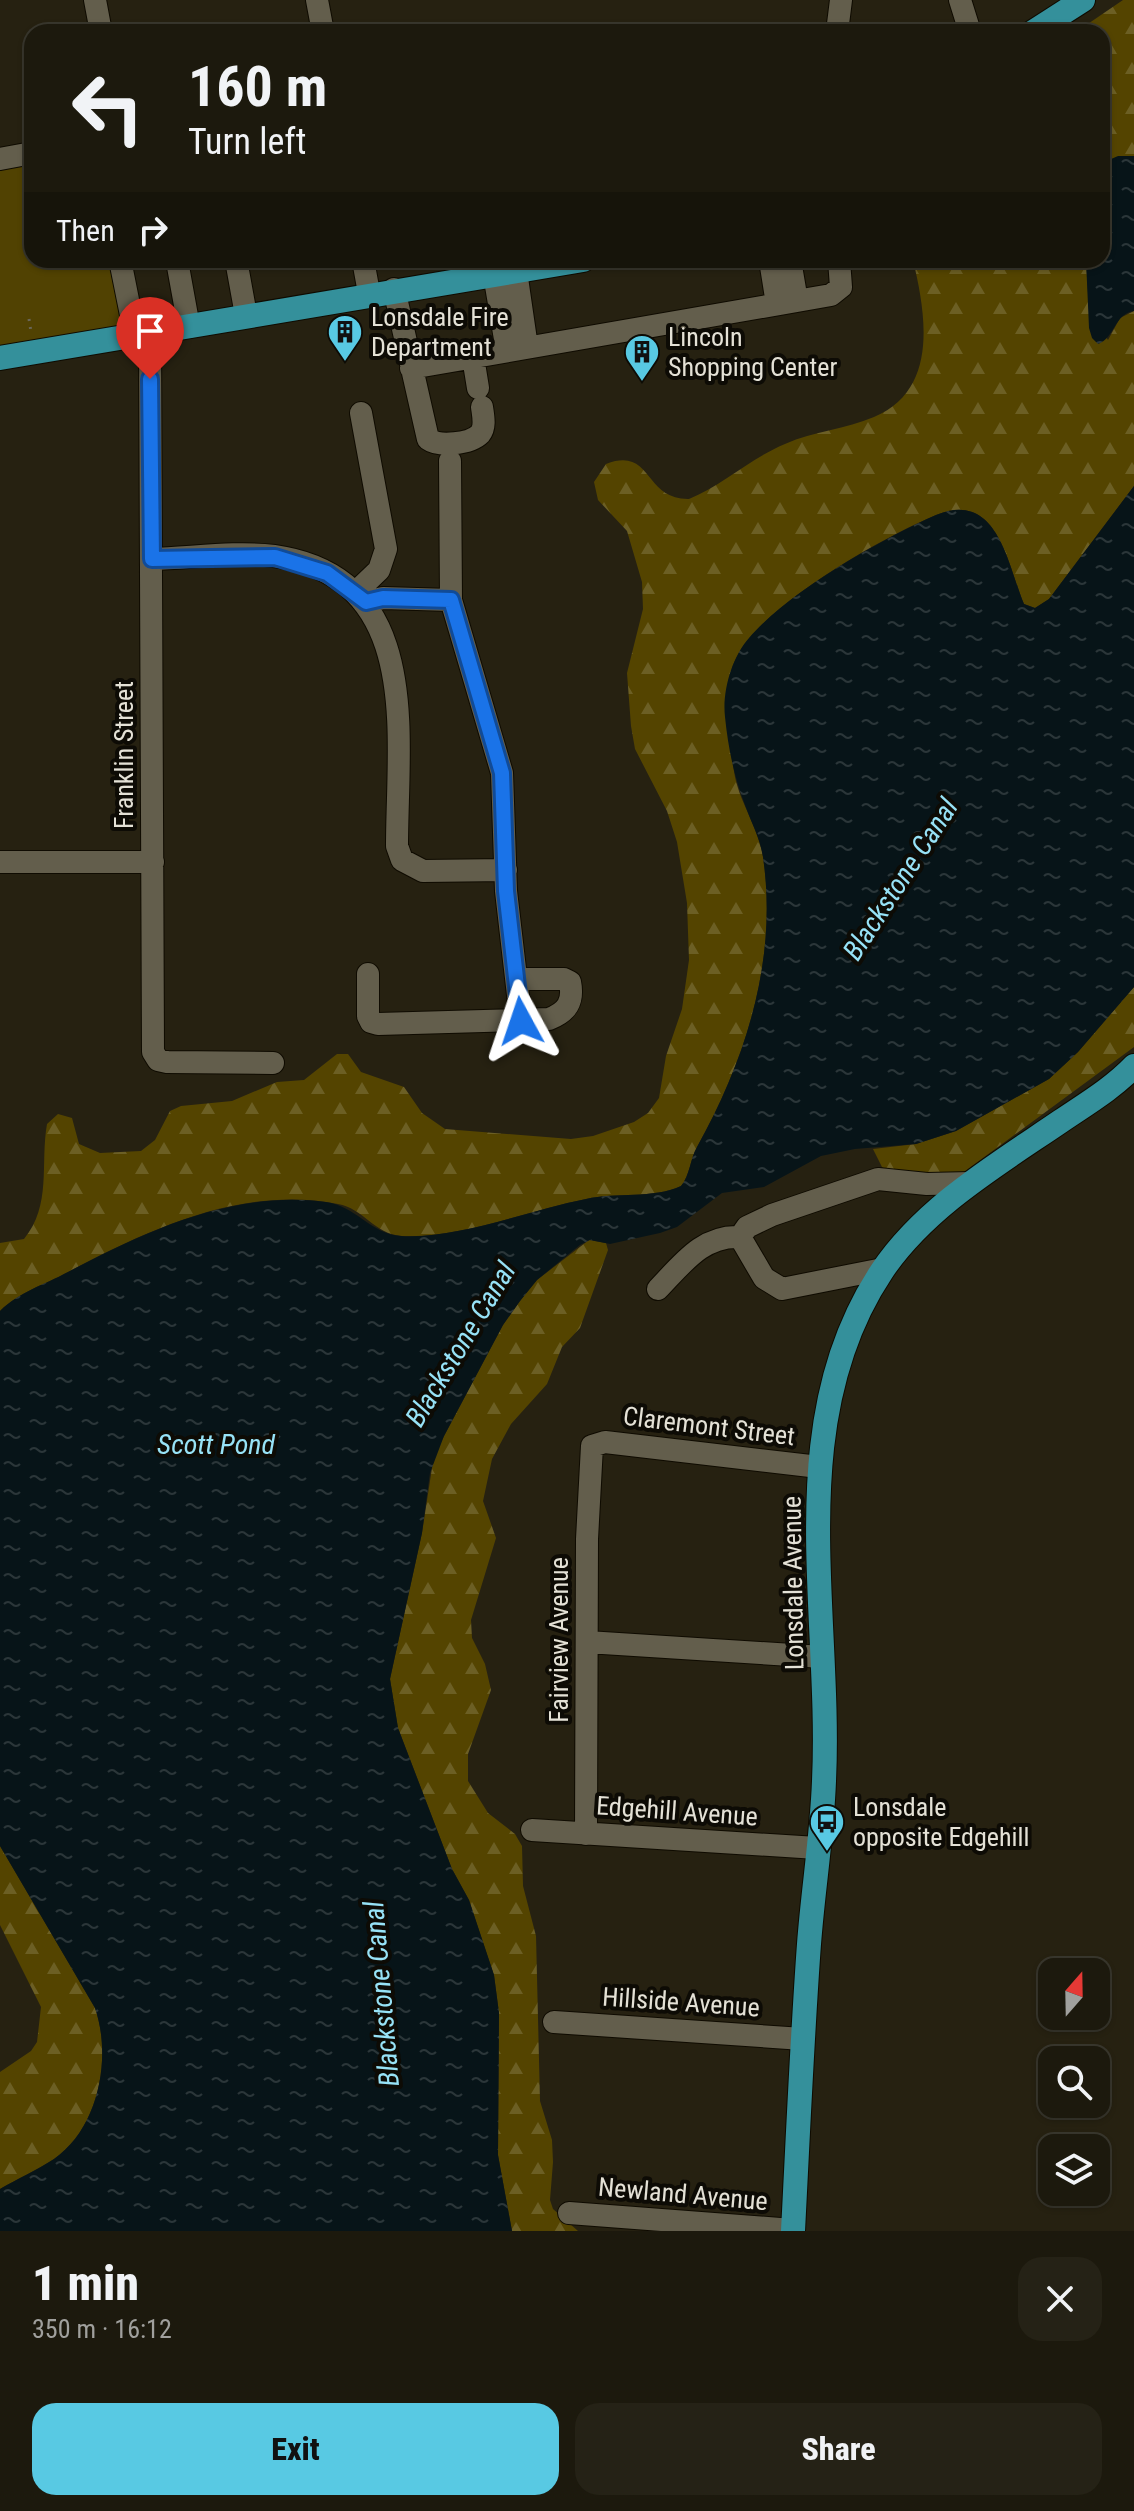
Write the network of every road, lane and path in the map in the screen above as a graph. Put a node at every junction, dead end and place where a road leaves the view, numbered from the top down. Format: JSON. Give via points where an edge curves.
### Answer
{"nodes":[{"id":1,"x":95,"y":0,"type":"edge"},
{"id":2,"x":317,"y":0,"type":"edge"},
{"id":3,"x":841,"y":0,"type":"edge"},
{"id":4,"x":960,"y":0,"type":"edge"},
{"id":5,"x":1073,"y":3,"type":"edge"},
{"id":6,"x":100,"y":24,"type":"edge"},
{"id":7,"x":322,"y":24,"type":"edge"},
{"id":8,"x":838,"y":24,"type":"edge"},
{"id":9,"x":968,"y":24,"type":"edge"},
{"id":10,"x":1044,"y":24,"type":"edge"},
{"id":11,"x":24,"y":154,"type":"edge"},
{"id":12,"x":0,"y":159,"type":"edge"},
{"id":13,"x":122,"y":268,"type":"edge"},
{"id":14,"x":178,"y":268,"type":"edge"},
{"id":15,"x":237,"y":268,"type":"edge"},
{"id":16,"x":368,"y":268,"type":"edge"},
{"id":17,"x":535,"y":268,"type":"edge"},
{"id":18,"x":773,"y":268,"type":"edge"},
{"id":19,"x":789,"y":268,"type":"edge"},
{"id":20,"x":840,"y":268,"type":"edge"},
{"id":21,"x":505,"y":273,"type":"junction"},
{"id":22,"x":382,"y":291,"type":"junction"},
{"id":23,"x":787,"y":302,"type":"junction"},
{"id":24,"x":246,"y":315,"type":"junction"},
{"id":25,"x":29,"y":319,"type":"dead end"},
{"id":26,"x":189,"y":327,"type":"junction"},
{"id":27,"x":142,"y":334,"type":"junction"},
{"id":28,"x":32,"y":340,"type":"dead end"},
{"id":29,"x":517,"y":349,"type":"junction"},
{"id":30,"x":473,"y":357,"type":"junction"},
{"id":31,"x":0,"y":358,"type":"edge"},
{"id":32,"x":411,"y":368,"type":"junction"},
{"id":33,"x":361,"y":413,"type":"dead end"},
{"id":34,"x":450,"y":461,"type":"dead end"},
{"id":35,"x":152,"y":559,"type":"junction"},
{"id":36,"x":360,"y":598,"type":"junction"},
{"id":37,"x":451,"y":600,"type":"junction"},
{"id":38,"x":0,"y":862,"type":"edge"},
{"id":39,"x":153,"y":862,"type":"junction"},
{"id":40,"x":506,"y":870,"type":"junction"},
{"id":41,"x":368,"y":974,"type":"dead end"},
{"id":42,"x":517,"y":979,"type":"junction"},
{"id":43,"x":521,"y":1021,"type":"junction"},
{"id":44,"x":273,"y":1063,"type":"dead end"},
{"id":45,"x":1132,"y":1073,"type":"edge"},
{"id":46,"x":971,"y":1183,"type":"junction"},
{"id":47,"x":740,"y":1237,"type":"junction"},
{"id":48,"x":883,"y":1269,"type":"junction"},
{"id":49,"x":658,"y":1289,"type":"dead end"},
{"id":50,"x":592,"y":1446,"type":"joint"},
{"id":51,"x":819,"y":1467,"type":"junction"},
{"id":52,"x":587,"y":1642,"type":"junction"},
{"id":53,"x":823,"y":1657,"type":"junction"},
{"id":54,"x":532,"y":1830,"type":"dead end"},
{"id":55,"x":586,"y":1834,"type":"junction"},
{"id":56,"x":817,"y":1848,"type":"junction"},
{"id":57,"x":554,"y":2022,"type":"dead end"},
{"id":58,"x":803,"y":2039,"type":"junction"},
{"id":59,"x":569,"y":2213,"type":"dead end"},
{"id":60,"x":793,"y":2231,"type":"edge"}],
"edges":[{"from":1,"to":6,"type":"street"},
{"from":2,"to":7,"type":"street"},
{"from":3,"to":8,"type":"street"},
{"from":4,"to":9,"type":"street"},
{"from":5,"to":10,"type":"main road"},
{"from":11,"to":12,"type":"street"},
{"from":13,"to":27,"type":"street","name":"Franklin Street"},
{"from":14,"to":26,"type":"street"},
{"from":15,"to":24,"type":"street"},
{"from":16,"to":22,"type":"street"},
{"from":17,"to":21,"type":"main road"},
{"from":18,"to":23,"type":"street"},
{"from":19,"to":23,"type":"street"},
{"from":20,"to":23,"type":"street","via":[[836,293]]},
{"from":21,"to":22,"type":"main road"},
{"from":21,"to":29,"type":"street"},
{"from":22,"to":24,"type":"main road"},
{"from":22,"to":32,"type":"street"},
{"from":23,"to":29,"type":"street"},
{"from":24,"to":26,"type":"main road"},
{"from":25,"to":28,"type":"path"},
{"from":26,"to":27,"type":"main road"},
{"from":27,"to":31,"type":"main road"},
{"from":27,"to":35,"type":"street","name":"Franklin Street"},
{"from":29,"to":30,"type":"street"},
{"from":30,"to":32,"type":"street"},
{"from":30,"to":32,"type":"street","via":[[483,426],[469,439],[432,443]]},
{"from":33,"to":36,"type":"street","via":[[386,549]]},
{"from":34,"to":37,"type":"street"},
{"from":35,"to":36,"type":"street","via":[[275,557],[327,573]]},
{"from":35,"to":39,"type":"street","name":"Franklin Street"},
{"from":36,"to":37,"type":"street"},
{"from":36,"to":40,"type":"street","via":[[387,643],[393,670],[397,846],[402,860],[423,871]]},
{"from":37,"to":40,"type":"street","via":[[502,773]]},
{"from":38,"to":39,"type":"street"},
{"from":39,"to":44,"type":"street","name":"Franklin Street","via":[[153,1052],[158,1060]]},
{"from":40,"to":42,"type":"street"},
{"from":41,"to":43,"type":"street","via":[[371,1022]]},
{"from":42,"to":43,"type":"street"},
{"from":42,"to":43,"type":"street","via":[[564,979],[572,992],[563,1014]]},
{"from":45,"to":46,"type":"main road","name":"Lonsdale Avenue"},
{"from":46,"to":47,"type":"street","via":[[878,1179],[772,1215],[747,1227]]},
{"from":46,"to":48,"type":"main road","name":"Lonsdale Avenue"},
{"from":47,"to":48,"type":"street","via":[[764,1278],[782,1289]]},
{"from":47,"to":49,"type":"street","via":[[722,1236],[698,1248]]},
{"from":48,"to":51,"type":"main road","name":"Lonsdale Avenue","via":[[853,1322],[838,1365]]},
{"from":50,"to":51,"type":"street","name":"Claremont Street","via":[[605,1442]]},
{"from":50,"to":52,"type":"street","name":"Fairview Avenue"},
{"from":51,"to":53,"type":"main road","name":"Lonsdale Avenue"},
{"from":52,"to":53,"type":"street"},
{"from":52,"to":55,"type":"street","name":"Fairview Avenue"},
{"from":53,"to":56,"type":"main road","name":"Lonsdale Avenue","via":[[824,1782]]},
{"from":54,"to":55,"type":"street","name":"Edgehill Avenue"},
{"from":55,"to":56,"type":"street","name":"Edgehill Avenue"},
{"from":56,"to":58,"type":"main road","name":"Lonsdale Avenue"},
{"from":57,"to":58,"type":"street","name":"Hillside Avenue"},
{"from":58,"to":60,"type":"main road","name":"Lonsdale Avenue"},
{"from":59,"to":60,"type":"street","name":"Newland Avenue"}]}
